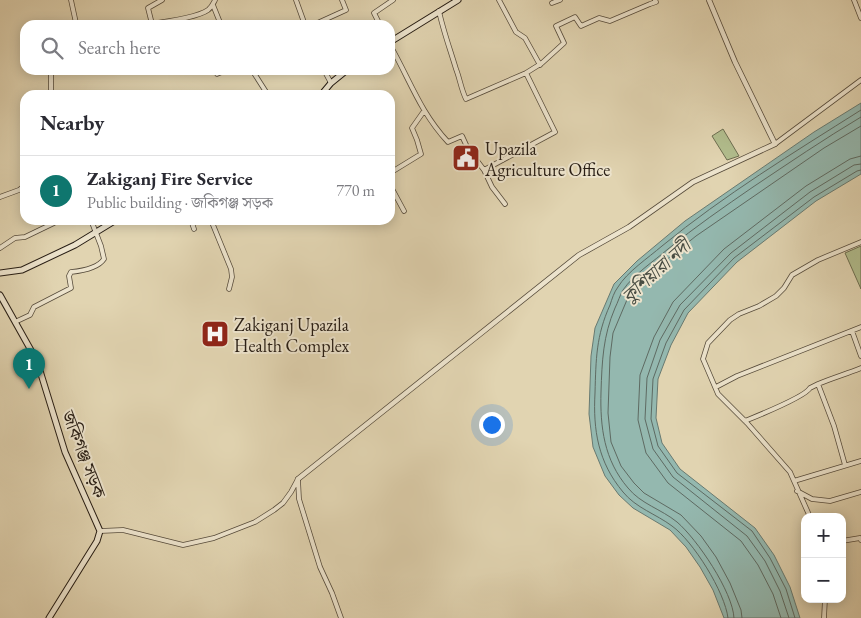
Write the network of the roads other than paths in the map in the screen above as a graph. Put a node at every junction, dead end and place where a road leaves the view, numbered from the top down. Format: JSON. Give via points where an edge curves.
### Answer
{"nodes":[{"id":1,"x":71,"y":0,"type":"edge"},
{"id":2,"x":162,"y":0,"type":"edge"},
{"id":3,"x":215,"y":0,"type":"edge"},
{"id":4,"x":296,"y":0,"type":"edge"},
{"id":5,"x":342,"y":0,"type":"edge"},
{"id":6,"x":393,"y":0,"type":"edge"},
{"id":7,"x":458,"y":0,"type":"edge"},
{"id":8,"x":499,"y":0,"type":"edge"},
{"id":9,"x":560,"y":0,"type":"edge"},
{"id":10,"x":655,"y":0,"type":"edge"},
{"id":11,"x":709,"y":0,"type":"edge"},
{"id":12,"x":854,"y":0,"type":"edge"},
{"id":13,"x":552,"y":3,"type":"dead end"},
{"id":14,"x":213,"y":6,"type":"junction"},
{"id":15,"x":439,"y":11,"type":"junction"},
{"id":16,"x":861,"y":18,"type":"edge"},
{"id":17,"x":179,"y":19,"type":"joint"},
{"id":18,"x":75,"y":20,"type":"edge"},
{"id":19,"x":151,"y":20,"type":"edge"},
{"id":20,"x":174,"y":20,"type":"edge"},
{"id":21,"x":219,"y":20,"type":"edge"},
{"id":22,"x":303,"y":20,"type":"edge"},
{"id":23,"x":324,"y":20,"type":"edge"},
{"id":24,"x":378,"y":20,"type":"edge"},
{"id":25,"x":395,"y":41,"type":"edge"},
{"id":26,"x":395,"y":54,"type":"edge"},
{"id":27,"x":540,"y":65,"type":"junction"},
{"id":28,"x":526,"y":72,"type":"junction"},
{"id":29,"x":51,"y":75,"type":"edge"},
{"id":30,"x":255,"y":75,"type":"edge"},
{"id":31,"x":327,"y":75,"type":"edge"},
{"id":32,"x":341,"y":75,"type":"edge"},
{"id":33,"x":861,"y":80,"type":"edge"},
{"id":34,"x":331,"y":83,"type":"junction"},
{"id":35,"x":51,"y":90,"type":"edge"},
{"id":36,"x":265,"y":90,"type":"edge"},
{"id":37,"x":325,"y":90,"type":"edge"},
{"id":38,"x":424,"y":111,"type":"junction"},
{"id":39,"x":775,"y":144,"type":"junction"},
{"id":40,"x":395,"y":170,"type":"edge"},
{"id":41,"x":484,"y":170,"type":"junction"},
{"id":42,"x":20,"y":189,"type":"edge"},
{"id":43,"x":395,"y":194,"type":"edge"},
{"id":44,"x":0,"y":197,"type":"edge"},
{"id":45,"x":505,"y":204,"type":"dead end"},
{"id":46,"x":404,"y":211,"type":"dead end"},
{"id":47,"x":50,"y":225,"type":"edge"},
{"id":48,"x":92,"y":225,"type":"edge"},
{"id":49,"x":108,"y":225,"type":"edge"},
{"id":50,"x":193,"y":225,"type":"edge"},
{"id":51,"x":214,"y":225,"type":"edge"},
{"id":52,"x":194,"y":228,"type":"dead end"},
{"id":53,"x":96,"y":232,"type":"junction"},
{"id":54,"x":861,"y":242,"type":"edge"},
{"id":55,"x":0,"y":248,"type":"edge"},
{"id":56,"x":0,"y":273,"type":"edge"},
{"id":57,"x":229,"y":289,"type":"dead end"},
{"id":58,"x":0,"y":295,"type":"edge"},
{"id":59,"x":15,"y":322,"type":"junction"},
{"id":60,"x":861,"y":327,"type":"edge"},
{"id":61,"x":852,"y":331,"type":"junction"},
{"id":62,"x":861,"y":356,"type":"edge"},
{"id":63,"x":861,"y":368,"type":"edge"},
{"id":64,"x":818,"y":384,"type":"junction"},
{"id":65,"x":716,"y":387,"type":"junction"},
{"id":66,"x":745,"y":421,"type":"junction"},
{"id":67,"x":861,"y":461,"type":"edge"},
{"id":68,"x":845,"y":465,"type":"junction"},
{"id":69,"x":298,"y":479,"type":"junction"},
{"id":70,"x":794,"y":482,"type":"junction"},
{"id":71,"x":798,"y":491,"type":"junction"},
{"id":72,"x":861,"y":492,"type":"edge"},
{"id":73,"x":808,"y":513,"type":"edge"},
{"id":74,"x":100,"y":531,"type":"junction"},
{"id":75,"x":846,"y":540,"type":"edge"},
{"id":76,"x":861,"y":540,"type":"edge"},
{"id":77,"x":825,"y":603,"type":"edge"},
{"id":78,"x":49,"y":618,"type":"edge"},
{"id":79,"x":341,"y":618,"type":"edge"},
{"id":80,"x":824,"y":618,"type":"edge"}],
"edges":[{"from":1,"to":18,"type":"street"},
{"from":2,"to":19,"type":"street","via":[[148,8]]},
{"from":3,"to":14,"type":"street"},
{"from":4,"to":22,"type":"street"},
{"from":5,"to":23,"type":"street","via":[[346,10]]},
{"from":6,"to":24,"type":"street","via":[[374,13]]},
{"from":7,"to":15,"type":"main road"},
{"from":8,"to":27,"type":"street","via":[[516,32],[525,38]]},
{"from":9,"to":13,"type":"street"},
{"from":10,"to":27,"type":"street","via":[[610,21],[599,18],[581,26],[575,18],[556,26],[564,43]]},
{"from":11,"to":39,"type":"street"},
{"from":12,"to":16,"type":"street"},
{"from":14,"to":17,"type":"street","via":[[207,11]]},
{"from":14,"to":21,"type":"street"},
{"from":15,"to":25,"type":"main road"},
{"from":15,"to":28,"type":"street","via":[[466,99]]},
{"from":17,"to":20,"type":"street"},
{"from":26,"to":38,"type":"street"},
{"from":27,"to":28,"type":"street"},
{"from":28,"to":41,"type":"street","via":[[556,132]]},
{"from":29,"to":35,"type":"street"},
{"from":30,"to":36,"type":"street"},
{"from":31,"to":34,"type":"street"},
{"from":32,"to":34,"type":"main road"},
{"from":33,"to":39,"type":"street"},
{"from":34,"to":37,"type":"main road"},
{"from":38,"to":40,"type":"street","via":[[412,128],[421,154]]},
{"from":38,"to":41,"type":"street","via":[[448,142],[462,136]]},
{"from":39,"to":69,"type":"street","via":[[693,182],[630,227],[579,255]]},
{"from":41,"to":45,"type":"street"},
{"from":42,"to":44,"type":"street"},
{"from":43,"to":46,"type":"street"},
{"from":47,"to":55,"type":"street"},
{"from":48,"to":53,"type":"street"},
{"from":49,"to":53,"type":"main road"},
{"from":50,"to":52,"type":"street"},
{"from":51,"to":57,"type":"street","via":[[231,269]]},
{"from":53,"to":56,"type":"main road","via":[[22,270]]},
{"from":53,"to":59,"type":"street","via":[[104,259],[101,263],[71,272],[68,276],[71,288],[34,307],[30,315]]},
{"from":54,"to":65,"type":"street","via":[[792,275],[776,296],[730,320],[708,343],[703,359]]},
{"from":58,"to":59,"type":"main road","name":"জকিগঞ্জ সড়ক"},
{"from":59,"to":74,"type":"main road","name":"জকিগঞ্জ সড়ক","via":[[37,361],[65,452]]},
{"from":60,"to":61,"type":"street"},
{"from":61,"to":62,"type":"street"},
{"from":61,"to":65,"type":"street"},
{"from":63,"to":64,"type":"street"},
{"from":64,"to":66,"type":"street","via":[[808,392]]},
{"from":64,"to":68,"type":"street"},
{"from":65,"to":66,"type":"street","via":[[718,394]]},
{"from":66,"to":70,"type":"street","via":[[790,472]]},
{"from":67,"to":68,"type":"street"},
{"from":68,"to":70,"type":"street"},
{"from":69,"to":74,"type":"street","via":[[283,503],[268,514],[235,531],[196,543],[183,545],[123,530]]},
{"from":69,"to":79,"type":"street","via":[[299,499],[320,567]]},
{"from":70,"to":71,"type":"street"},
{"from":71,"to":72,"type":"street","via":[[812,499],[830,501]]},
{"from":71,"to":73,"type":"street"},
{"from":74,"to":78,"type":"main road"},
{"from":75,"to":76,"type":"street"},
{"from":77,"to":80,"type":"street"}]}
